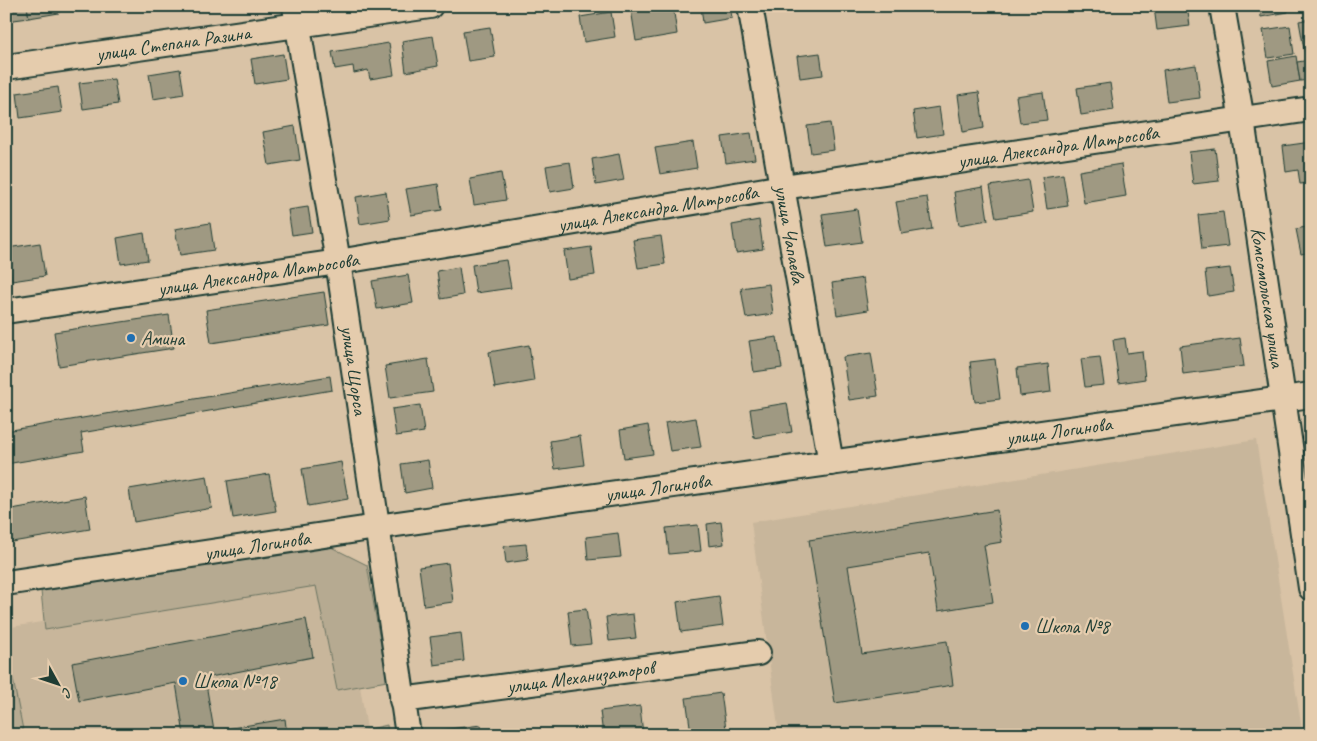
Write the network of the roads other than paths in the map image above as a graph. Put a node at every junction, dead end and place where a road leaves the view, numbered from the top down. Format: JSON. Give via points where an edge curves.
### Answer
{"nodes":[{"id":1,"x":430,"y":6,"type":"edge"},
{"id":2,"x":750,"y":6,"type":"edge"},
{"id":3,"x":1222,"y":6,"type":"edge"},
{"id":4,"x":297,"y":16,"type":"edge"},
{"id":5,"x":6,"y":67,"type":"edge"},
{"id":6,"x":1311,"y":109,"type":"edge"},
{"id":7,"x":1242,"y":120,"type":"junction"},
{"id":8,"x":782,"y":188,"type":"junction"},
{"id":9,"x":338,"y":262,"type":"junction"},
{"id":10,"x":6,"y":311,"type":"edge"},
{"id":11,"x":1311,"y":395,"type":"edge"},
{"id":12,"x":1283,"y":399,"type":"junction"},
{"id":13,"x":831,"y":463,"type":"junction"},
{"id":14,"x":376,"y":527,"type":"junction"},
{"id":15,"x":6,"y":583,"type":"edge"},
{"id":16,"x":1311,"y":588,"type":"edge"},
{"id":17,"x":758,"y":653,"type":"dead end"},
{"id":18,"x":402,"y":700,"type":"junction"},
{"id":19,"x":408,"y":735,"type":"edge"}],
"edges":[{"from":1,"to":4,"type":"street","name":"улица Степана Разина"},
{"from":2,"to":8,"type":"street","name":"улица Чапаева"},
{"from":3,"to":7,"type":"street","name":"Комсомольская улица"},
{"from":4,"to":5,"type":"street","name":"улица Степана Разина"},
{"from":4,"to":9,"type":"street","name":"улица Щорса"},
{"from":6,"to":7,"type":"street","name":"улица Александра Матросова"},
{"from":7,"to":8,"type":"street","name":"улица Александра Матросова"},
{"from":7,"to":12,"type":"street","name":"Комсомольская улица"},
{"from":8,"to":9,"type":"street","name":"улица Александра Матросова"},
{"from":8,"to":13,"type":"street","name":"улица Чапаева"},
{"from":9,"to":10,"type":"street","name":"улица Александра Матросова"},
{"from":9,"to":14,"type":"street","name":"улица Щорса"},
{"from":11,"to":12,"type":"street","name":"улица Логинова"},
{"from":12,"to":13,"type":"street","name":"улица Логинова"},
{"from":12,"to":16,"type":"street","name":"Комсомольская улица"},
{"from":13,"to":14,"type":"street","name":"улица Логинова"},
{"from":14,"to":15,"type":"street","name":"улица Логинова"},
{"from":14,"to":18,"type":"street","name":"улица Щорса"},
{"from":17,"to":18,"type":"street","name":"улица Механизаторов"},
{"from":18,"to":19,"type":"street","name":"улица Щорса"}]}
